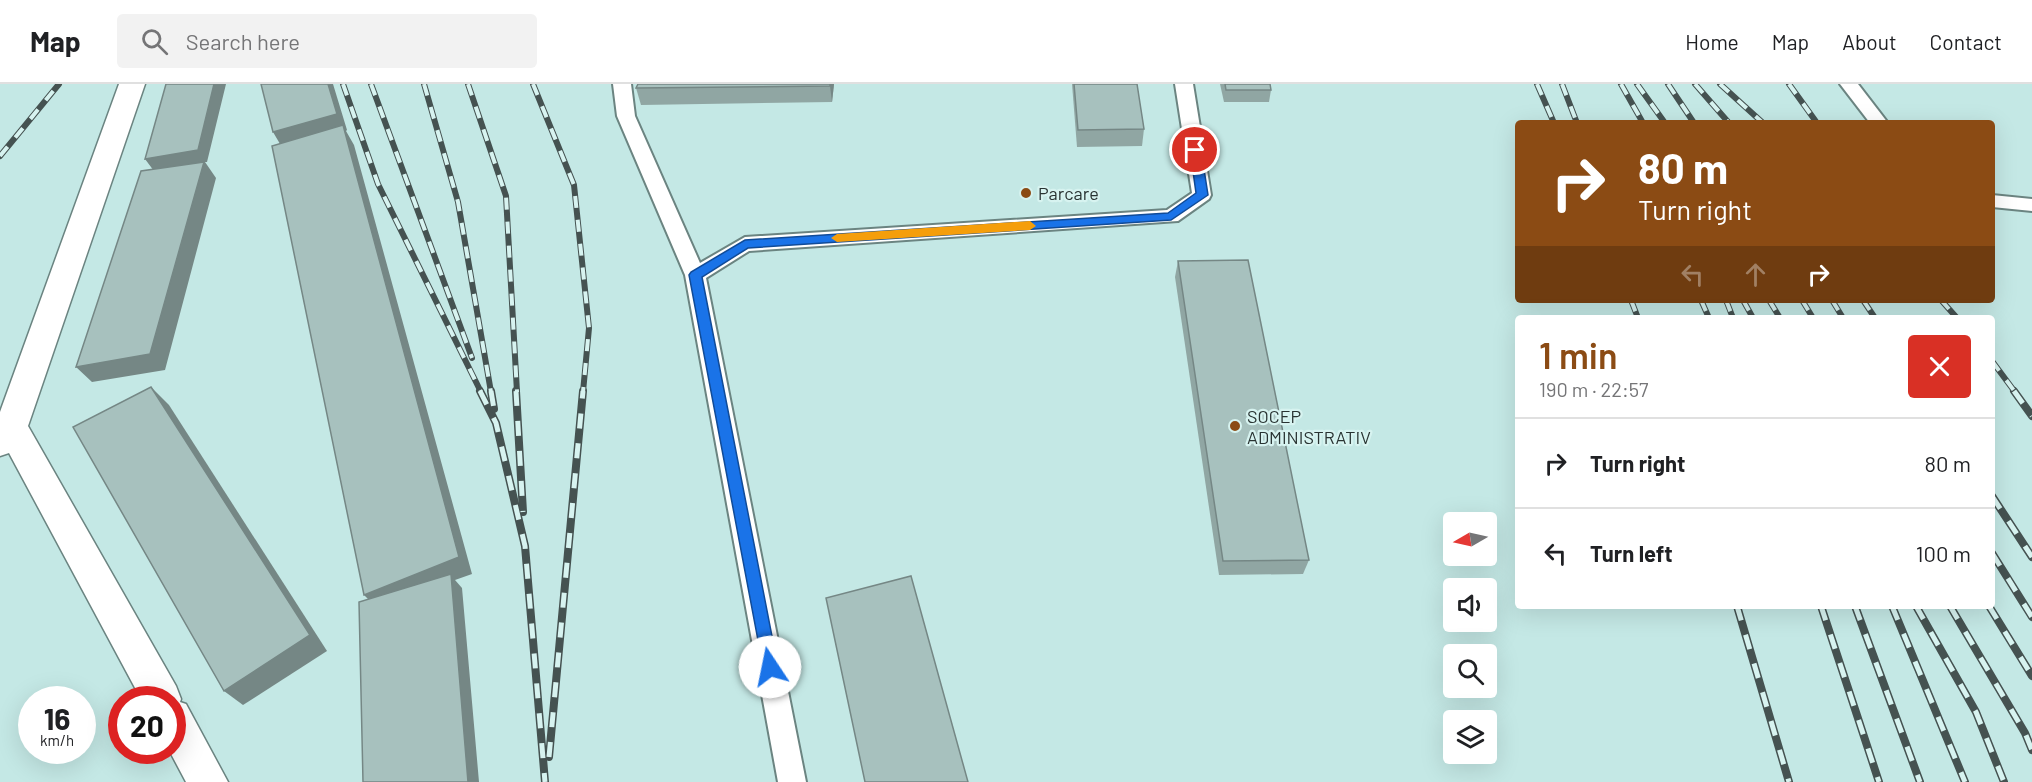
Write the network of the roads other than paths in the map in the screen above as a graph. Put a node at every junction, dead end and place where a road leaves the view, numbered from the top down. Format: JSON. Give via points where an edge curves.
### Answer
{"nodes":[{"id":1,"x":132,"y":84,"type":"edge"},
{"id":2,"x":622,"y":84,"type":"edge"},
{"id":3,"x":1184,"y":84,"type":"edge"},
{"id":4,"x":1849,"y":84,"type":"edge"},
{"id":5,"x":1878,"y":120,"type":"edge"},
{"id":6,"x":1995,"y":202,"type":"edge"},
{"id":7,"x":2032,"y":205,"type":"edge"},
{"id":8,"x":695,"y":275,"type":"junction"},
{"id":9,"x":5,"y":435,"type":"edge"},
{"id":10,"x":154,"y":686,"type":"edge"},
{"id":11,"x":186,"y":742,"type":"edge"},
{"id":12,"x":208,"y":782,"type":"edge"},
{"id":13,"x":792,"y":782,"type":"edge"}],
"edges":[{"from":1,"to":9,"type":"street"},
{"from":2,"to":8,"type":"lane","via":[[626,116]]},
{"from":3,"to":8,"type":"lane","via":[[1202,195],[1171,216],[745,244]]},
{"from":4,"to":5,"type":"lane"},
{"from":6,"to":7,"type":"lane"},
{"from":8,"to":13,"type":"lane"},
{"from":9,"to":10,"type":"street"},
{"from":11,"to":12,"type":"street"}]}
